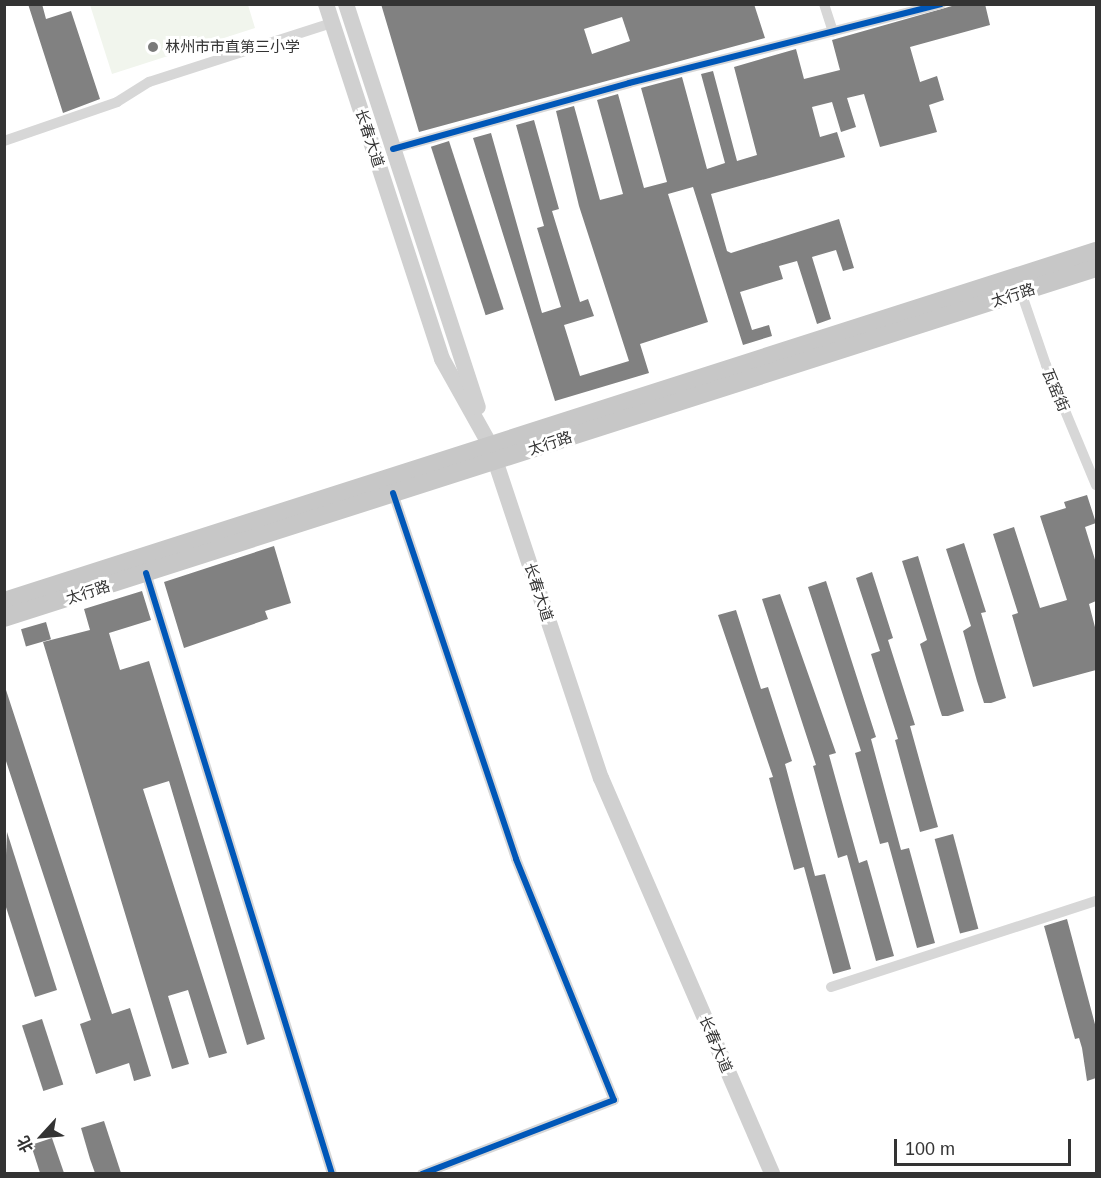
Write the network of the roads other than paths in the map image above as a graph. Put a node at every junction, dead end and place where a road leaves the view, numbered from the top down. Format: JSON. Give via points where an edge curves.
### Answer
{"nodes":[{"id":1,"x":326,"y":4,"type":"edge"},
{"id":2,"x":345,"y":4,"type":"edge"},
{"id":3,"x":824,"y":4,"type":"edge"},
{"id":4,"x":941,"y":4,"type":"edge"},
{"id":5,"x":332,"y":23,"type":"junction"},
{"id":6,"x":833,"y":32,"type":"junction"},
{"id":7,"x":4,"y":141,"type":"edge"},
{"id":8,"x":393,"y":149,"type":"junction"},
{"id":9,"x":1096,"y":251,"type":"edge"},
{"id":10,"x":1096,"y":268,"type":"edge"},
{"id":11,"x":1021,"y":292,"type":"junction"},
{"id":12,"x":493,"y":453,"type":"junction"},
{"id":13,"x":1096,"y":485,"type":"edge"},
{"id":14,"x":393,"y":493,"type":"junction"},
{"id":15,"x":146,"y":573,"type":"junction"},
{"id":16,"x":4,"y":601,"type":"edge"},
{"id":17,"x":4,"y":618,"type":"edge"},
{"id":18,"x":1096,"y":900,"type":"edge"},
{"id":19,"x":831,"y":987,"type":"dead end"},
{"id":20,"x":332,"y":1173,"type":"edge"},
{"id":21,"x":422,"y":1173,"type":"edge"},
{"id":22,"x":772,"y":1173,"type":"edge"}],
"edges":[{"from":1,"to":5,"type":"main road","name":"长春大道"},
{"from":2,"to":8,"type":"main road"},
{"from":3,"to":6,"type":"street"},
{"from":4,"to":6,"type":"street"},
{"from":5,"to":7,"type":"street","via":[[149,82],[117,102]]},
{"from":5,"to":12,"type":"main road","name":"长春大道","via":[[442,359]]},
{"from":6,"to":8,"type":"street"},
{"from":8,"to":12,"type":"main road"},
{"from":9,"to":12,"type":"highway","name":"太行路"},
{"from":10,"to":11,"type":"highway","name":"太行路"},
{"from":11,"to":12,"type":"highway","name":"太行路"},
{"from":11,"to":13,"type":"street","name":"瓦窑街","via":[[1046,365]]},
{"from":12,"to":14,"type":"highway","name":"太行路"},
{"from":12,"to":16,"type":"highway","name":"太行路"},
{"from":12,"to":22,"type":"main road","name":"长春大道","via":[[601,778]]},
{"from":14,"to":15,"type":"highway","name":"太行路"},
{"from":14,"to":21,"type":"street","via":[[516,859],[614,1100]]},
{"from":15,"to":17,"type":"highway","name":"太行路"},
{"from":15,"to":20,"type":"street"},
{"from":18,"to":19,"type":"street"}]}
